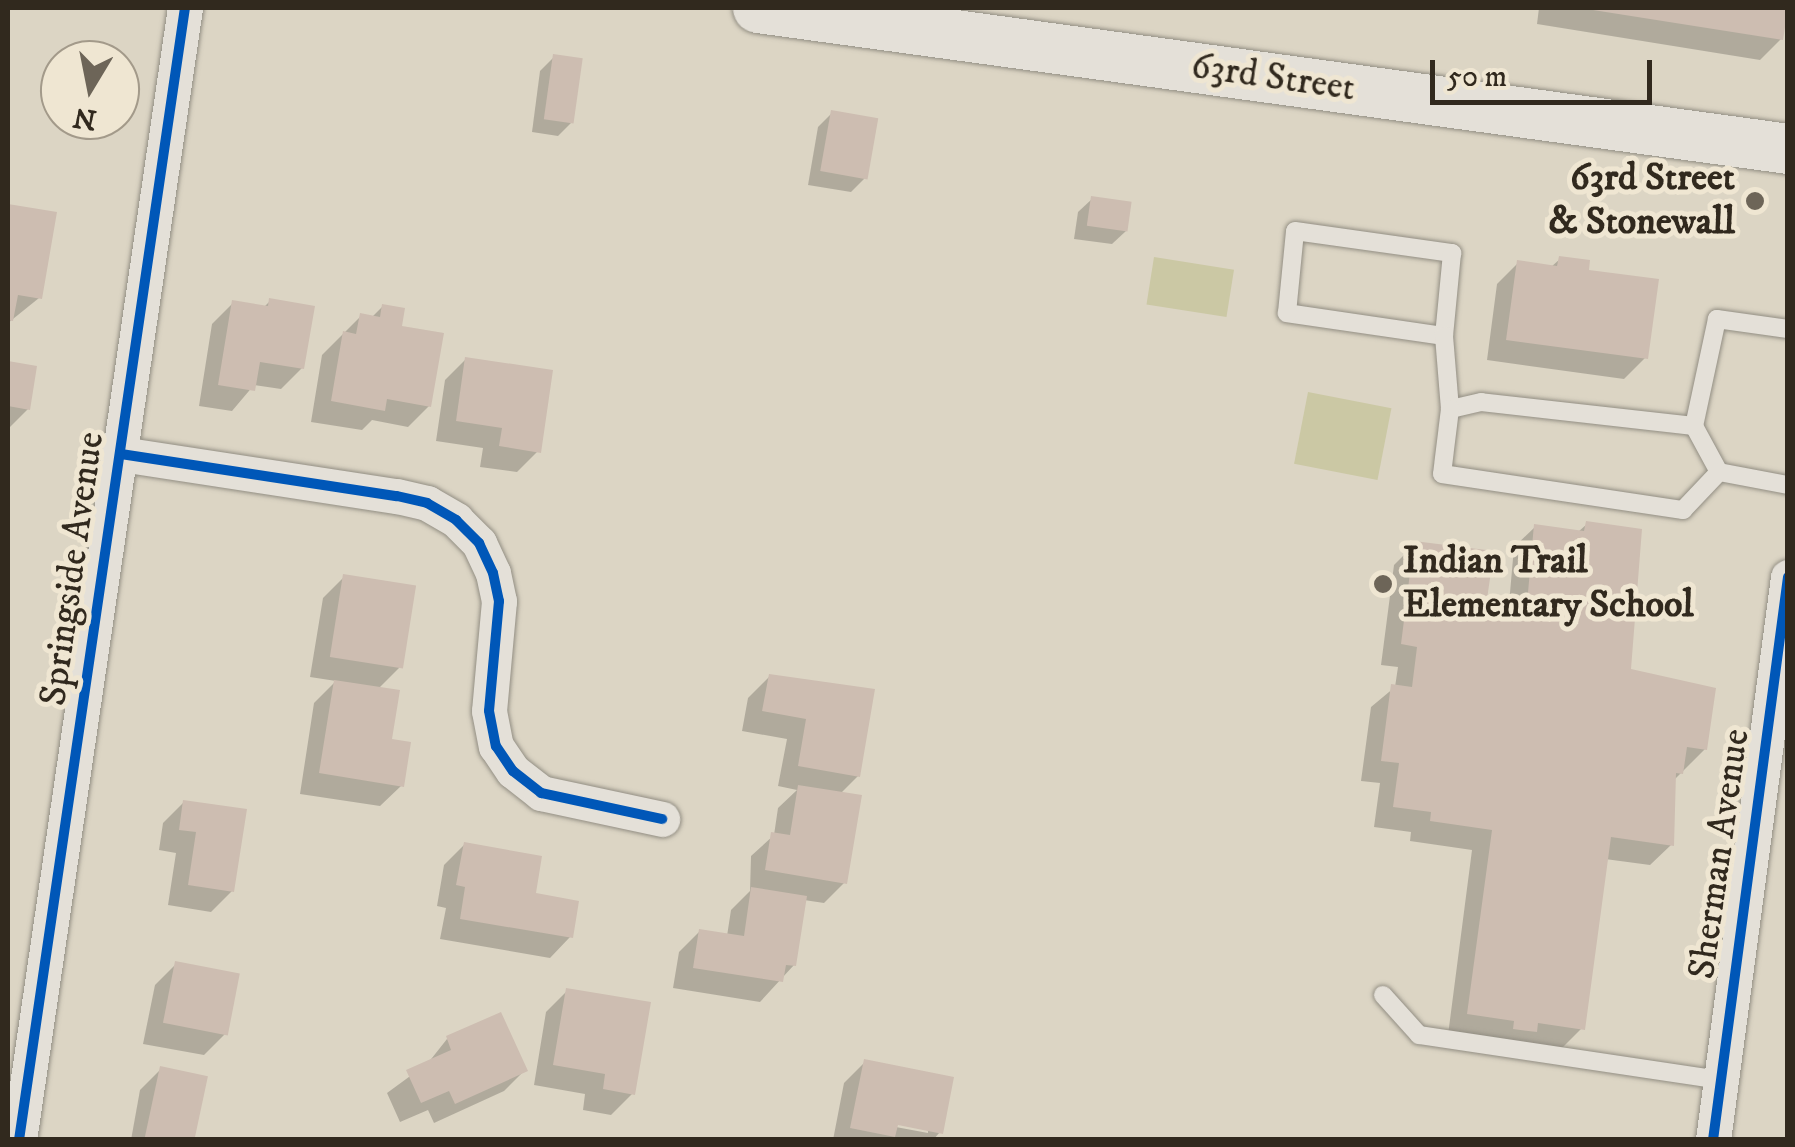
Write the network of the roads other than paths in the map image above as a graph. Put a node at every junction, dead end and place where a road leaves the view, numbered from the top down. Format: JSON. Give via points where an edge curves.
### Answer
{"nodes":[{"id":1,"x":185,"y":8,"type":"edge"},
{"id":2,"x":758,"y":8,"type":"edge"},
{"id":3,"x":1788,"y":149,"type":"edge"},
{"id":4,"x":1788,"y":329,"type":"edge"},
{"id":5,"x":1444,"y":336,"type":"junction"},
{"id":6,"x":1450,"y":410,"type":"junction"},
{"id":7,"x":1694,"y":426,"type":"junction"},
{"id":8,"x":121,"y":454,"type":"junction"},
{"id":9,"x":1720,"y":472,"type":"junction"},
{"id":10,"x":1788,"y":485,"type":"edge"},
{"id":11,"x":1788,"y":577,"type":"edge"},
{"id":12,"x":662,"y":819,"type":"dead end"},
{"id":13,"x":1383,"y":995,"type":"dead end"},
{"id":14,"x":1721,"y":1080,"type":"junction"},
{"id":15,"x":19,"y":1140,"type":"edge"},
{"id":16,"x":1713,"y":1140,"type":"edge"}],
"edges":[{"from":1,"to":8,"type":"street","name":"Springside Avenue"},
{"from":2,"to":3,"type":"main road","name":"63rd Street"},
{"from":4,"to":7,"type":"lane","via":[[1718,319]]},
{"from":5,"to":5,"type":"lane","via":[[1452,253],[1295,231],[1287,313]]},
{"from":5,"to":6,"type":"lane"},
{"from":6,"to":7,"type":"lane","via":[[1481,402]]},
{"from":6,"to":9,"type":"lane","via":[[1442,474],[1683,510]]},
{"from":7,"to":9,"type":"lane"},
{"from":8,"to":12,"type":"street","via":[[397,496],[456,520],[479,543],[493,573],[499,601],[488,712],[496,746],[513,772],[542,793]]},
{"from":8,"to":15,"type":"street","name":"Springside Avenue"},
{"from":9,"to":10,"type":"lane"},
{"from":11,"to":14,"type":"street","name":"Sherman Avenue"},
{"from":13,"to":14,"type":"lane","via":[[1419,1034]]},
{"from":14,"to":16,"type":"street","name":"Sherman Avenue"}]}
